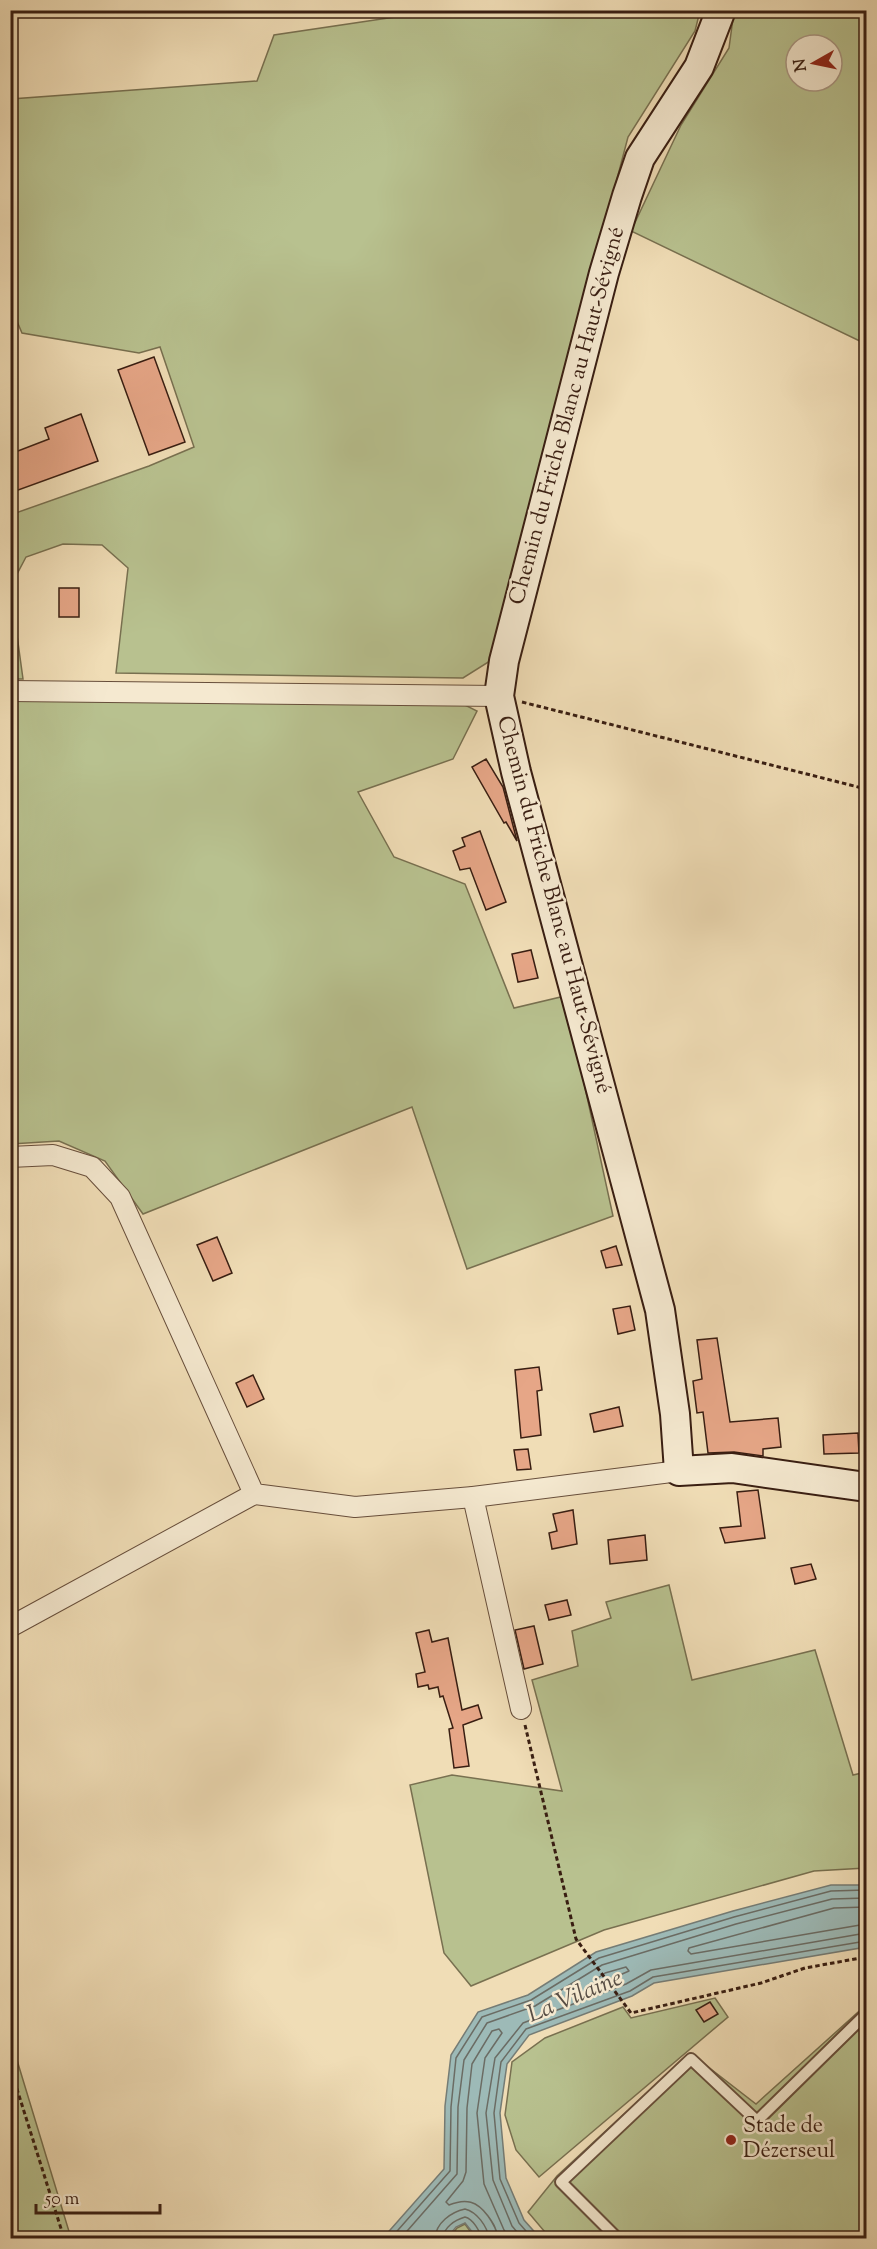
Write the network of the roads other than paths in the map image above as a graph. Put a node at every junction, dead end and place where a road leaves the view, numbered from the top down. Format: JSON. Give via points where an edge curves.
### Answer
{"nodes":[{"id":1,"x":721,"y":10,"type":"edge"},
{"id":2,"x":10,"y":691,"type":"edge"},
{"id":3,"x":499,"y":696,"type":"junction"},
{"id":4,"x":10,"y":1157,"type":"edge"},
{"id":5,"x":679,"y":1471,"type":"junction"},
{"id":6,"x":867,"y":1487,"type":"edge"},
{"id":7,"x":254,"y":1494,"type":"junction"},
{"id":8,"x":473,"y":1497,"type":"junction"},
{"id":9,"x":10,"y":1627,"type":"edge"},
{"id":10,"x":521,"y":1709,"type":"road end"},
{"id":11,"x":867,"y":2014,"type":"edge"},
{"id":12,"x":617,"y":2238,"type":"edge"}],
"edges":[{"from":1,"to":3,"type":"street","name":"Chemin du Friche Blanc au Haut-Sévigné","via":[[699,67],[640,158],[627,196],[504,661]]},
{"from":2,"to":3,"type":"street"},
{"from":3,"to":5,"type":"street","name":"Chemin du Friche Blanc au Haut-Sévigné","via":[[660,1310]]},
{"from":4,"to":7,"type":"street","via":[[53,1155],[92,1167],[120,1197]]},
{"from":5,"to":6,"type":"street","via":[[732,1468]]},
{"from":5,"to":8,"type":"street"},
{"from":7,"to":8,"type":"street","via":[[355,1507]]},
{"from":7,"to":9,"type":"street"},
{"from":8,"to":10,"type":"street"},
{"from":11,"to":12,"type":"lane","via":[[757,2121],[691,2060],[561,2182]]}]}
